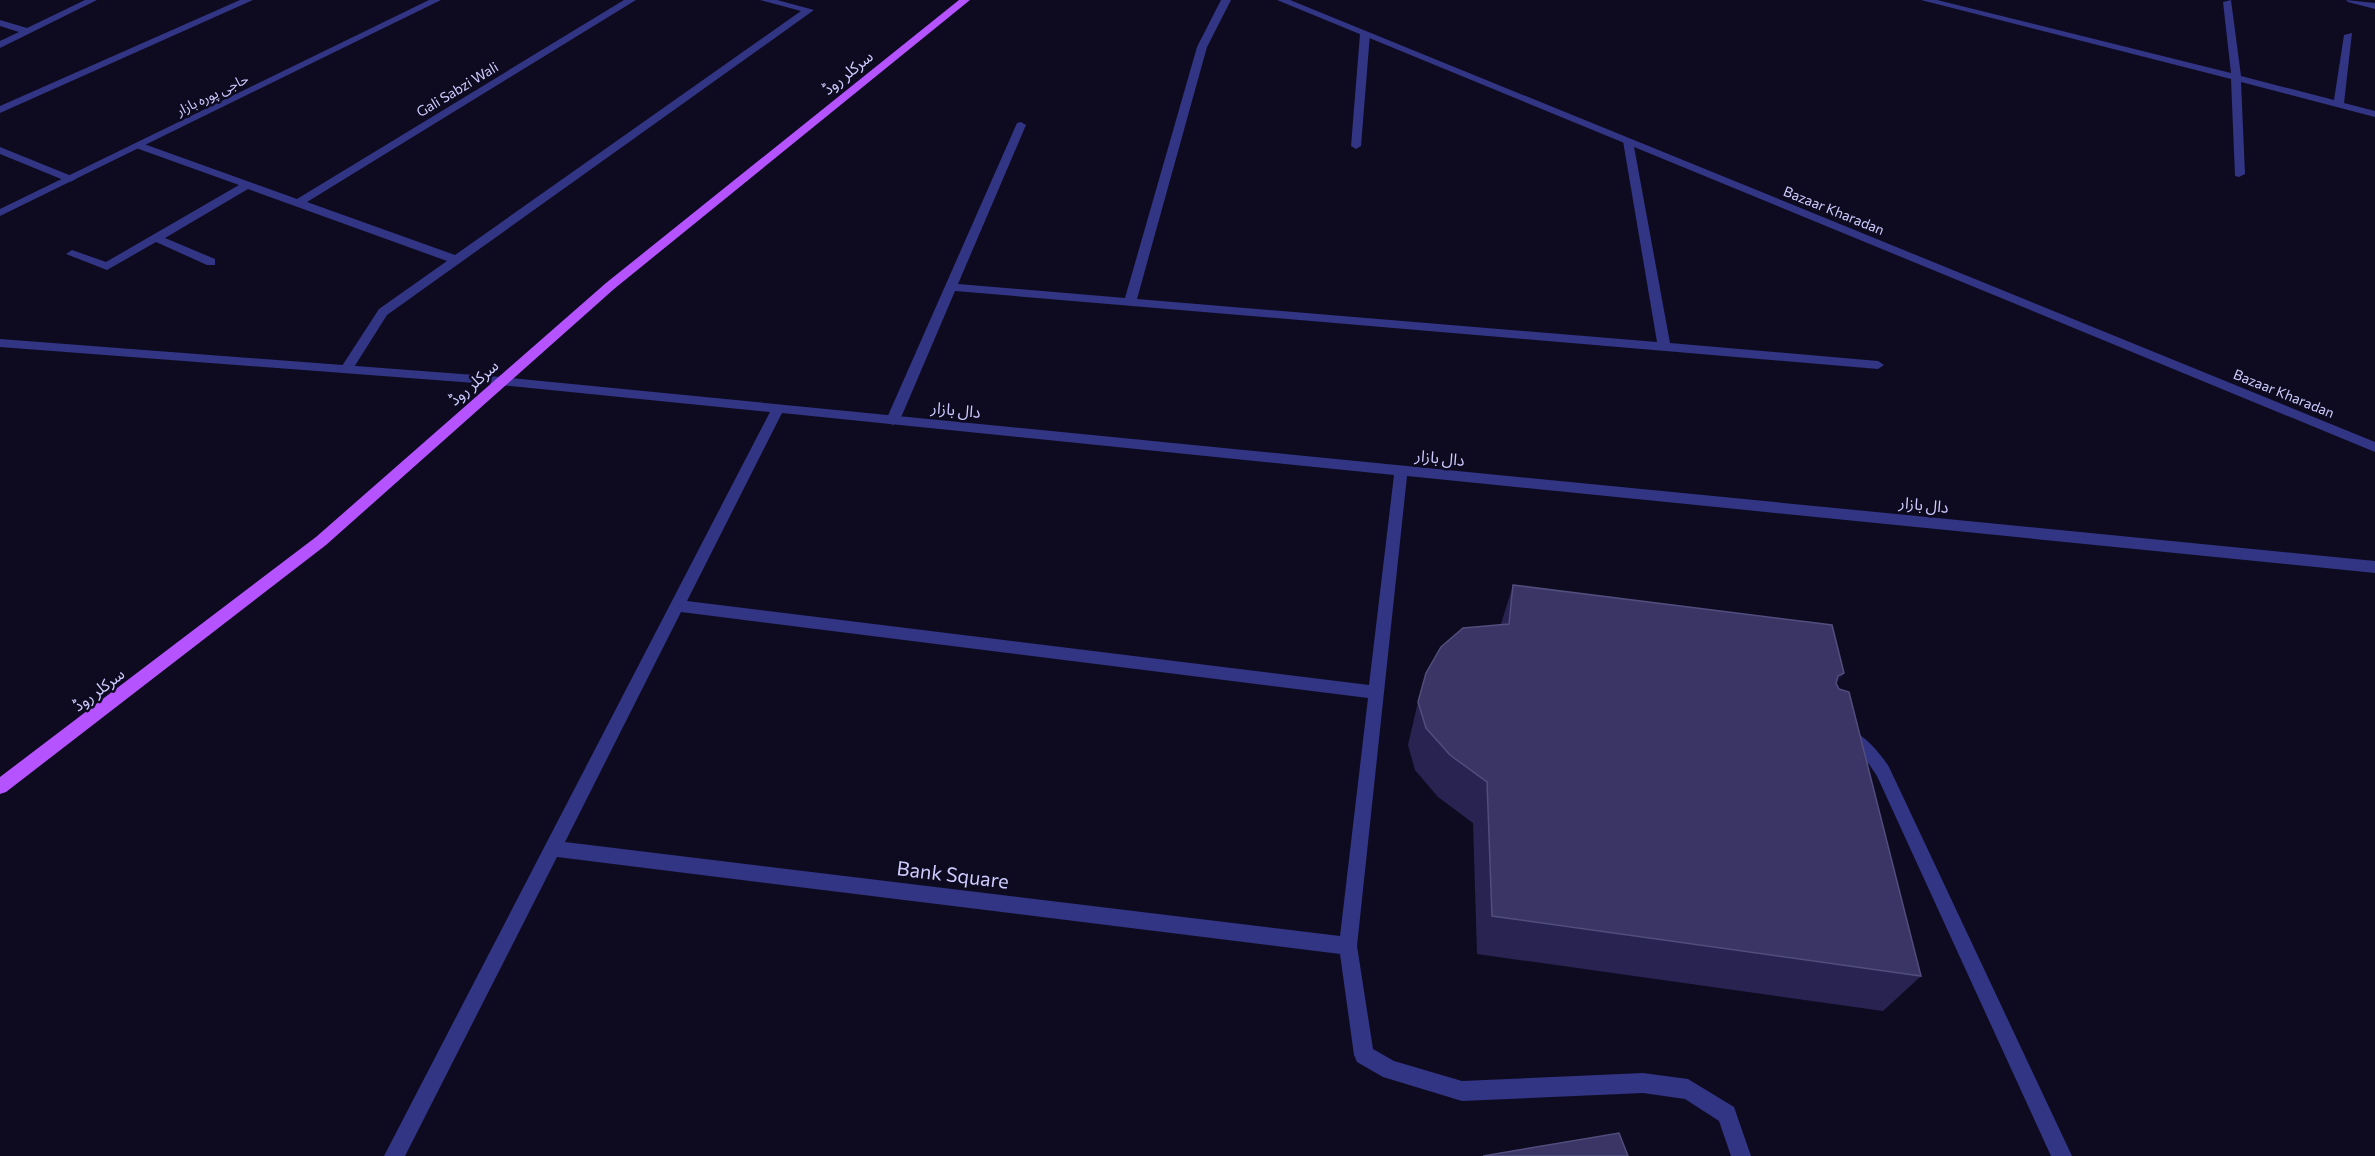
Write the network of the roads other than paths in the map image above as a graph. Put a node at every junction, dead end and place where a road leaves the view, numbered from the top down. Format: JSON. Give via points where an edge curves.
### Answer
{"nodes":[{"id":1,"x":92,"y":0,"type":"edge"},
{"id":2,"x":248,"y":0,"type":"edge"},
{"id":3,"x":436,"y":0,"type":"edge"},
{"id":4,"x":631,"y":0,"type":"edge"},
{"id":5,"x":765,"y":0,"type":"edge"},
{"id":6,"x":965,"y":0,"type":"edge"},
{"id":7,"x":1226,"y":0,"type":"edge"},
{"id":8,"x":1282,"y":0,"type":"edge"},
{"id":9,"x":1926,"y":0,"type":"edge"},
{"id":10,"x":2351,"y":0,"type":"edge"},
{"id":11,"x":2228,"y":2,"type":"dead end"},
{"id":12,"x":2375,"y":6,"type":"edge"},
{"id":13,"x":0,"y":23,"type":"edge"},
{"id":14,"x":27,"y":31,"type":"junction"},
{"id":15,"x":1365,"y":34,"type":"junction"},
{"id":16,"x":2349,"y":35,"type":"dead end"},
{"id":17,"x":0,"y":45,"type":"edge"},
{"id":18,"x":2236,"y":77,"type":"junction"},
{"id":19,"x":2338,"y":105,"type":"junction"},
{"id":20,"x":0,"y":110,"type":"edge"},
{"id":21,"x":2375,"y":114,"type":"edge"},
{"id":22,"x":1021,"y":126,"type":"dead end"},
{"id":23,"x":1628,"y":141,"type":"junction"},
{"id":24,"x":140,"y":146,"type":"junction"},
{"id":25,"x":1356,"y":146,"type":"dead end"},
{"id":26,"x":0,"y":150,"type":"edge"},
{"id":27,"x":2239,"y":174,"type":"dead end"},
{"id":28,"x":70,"y":179,"type":"junction"},
{"id":29,"x":248,"y":185,"type":"junction"},
{"id":30,"x":298,"y":203,"type":"junction"},
{"id":31,"x":0,"y":213,"type":"edge"},
{"id":32,"x":156,"y":238,"type":"junction"},
{"id":33,"x":72,"y":254,"type":"dead end"},
{"id":34,"x":456,"y":260,"type":"junction"},
{"id":35,"x":211,"y":262,"type":"dead end"},
{"id":36,"x":951,"y":287,"type":"junction"},
{"id":37,"x":1130,"y":302,"type":"junction"},
{"id":38,"x":1,"y":344,"type":"edge"},
{"id":39,"x":1664,"y":347,"type":"junction"},
{"id":40,"x":1878,"y":365,"type":"dead end"},
{"id":41,"x":346,"y":369,"type":"junction"},
{"id":42,"x":501,"y":381,"type":"junction"},
{"id":43,"x":778,"y":409,"type":"junction"},
{"id":44,"x":893,"y":420,"type":"junction"},
{"id":45,"x":2375,"y":447,"type":"edge"},
{"id":46,"x":1401,"y":471,"type":"junction"},
{"id":47,"x":2375,"y":567,"type":"edge"},
{"id":48,"x":677,"y":606,"type":"junction"},
{"id":49,"x":1377,"y":693,"type":"junction"},
{"id":50,"x":1836,"y":729,"type":"edge"},
{"id":51,"x":0,"y":787,"type":"edge"},
{"id":52,"x":552,"y":848,"type":"junction"},
{"id":53,"x":1348,"y":946,"type":"junction"},
{"id":54,"x":394,"y":1156,"type":"edge"},
{"id":55,"x":1741,"y":1156,"type":"edge"},
{"id":56,"x":2062,"y":1156,"type":"edge"}],
"edges":[{"from":1,"to":14,"type":"street"},
{"from":2,"to":20,"type":"street"},
{"from":3,"to":24,"type":"street","name":"حاجی پورہ بازار"},
{"from":4,"to":30,"type":"street","name":"Gali Sabzi Wali"},
{"from":5,"to":34,"type":"street","via":[[809,10]]},
{"from":6,"to":42,"type":"main road","name":"سرکلر روڈ","via":[[610,286]]},
{"from":7,"to":37,"type":"street","via":[[1202,47]]},
{"from":8,"to":15,"type":"street","name":"Bazaar Kharadan"},
{"from":9,"to":18,"type":"street"},
{"from":10,"to":12,"type":"street"},
{"from":11,"to":18,"type":"street"},
{"from":13,"to":14,"type":"street"},
{"from":14,"to":17,"type":"street"},
{"from":15,"to":23,"type":"street","name":"Bazaar Kharadan"},
{"from":15,"to":25,"type":"street"},
{"from":16,"to":19,"type":"street"},
{"from":18,"to":19,"type":"street"},
{"from":18,"to":27,"type":"street"},
{"from":19,"to":21,"type":"street"},
{"from":22,"to":36,"type":"street"},
{"from":23,"to":39,"type":"street"},
{"from":23,"to":45,"type":"street","name":"Bazaar Kharadan"},
{"from":24,"to":28,"type":"street","name":"حاجی پورہ بازار"},
{"from":24,"to":29,"type":"street"},
{"from":26,"to":28,"type":"street"},
{"from":28,"to":31,"type":"street","name":"حاجی پورہ بازار"},
{"from":29,"to":30,"type":"street"},
{"from":29,"to":32,"type":"street"},
{"from":30,"to":34,"type":"street"},
{"from":32,"to":33,"type":"street","via":[[107,266]]},
{"from":32,"to":35,"type":"street"},
{"from":34,"to":41,"type":"street","via":[[383,312]]},
{"from":36,"to":37,"type":"street"},
{"from":36,"to":44,"type":"street"},
{"from":37,"to":39,"type":"street"},
{"from":38,"to":41,"type":"street","name":"دال بازار"},
{"from":39,"to":40,"type":"street"},
{"from":41,"to":42,"type":"street","name":"دال بازار"},
{"from":42,"to":43,"type":"street","name":"دال بازار"},
{"from":42,"to":51,"type":"main road","name":"سرکلر روڈ","via":[[321,541]]},
{"from":43,"to":44,"type":"street","name":"دال بازار"},
{"from":43,"to":48,"type":"street"},
{"from":44,"to":46,"type":"street","name":"دال بازار"},
{"from":46,"to":47,"type":"street","name":"دال بازار"},
{"from":46,"to":49,"type":"street"},
{"from":48,"to":49,"type":"street"},
{"from":48,"to":52,"type":"street"},
{"from":49,"to":53,"type":"street"},
{"from":50,"to":56,"type":"street","via":[[1875,759],[1883,772]]},
{"from":52,"to":53,"type":"street","name":"Bank Square"},
{"from":52,"to":54,"type":"street"},
{"from":53,"to":55,"type":"street","via":[[1364,1055],[1390,1070],[1462,1091],[1643,1083],[1688,1089],[1727,1113]]}]}
